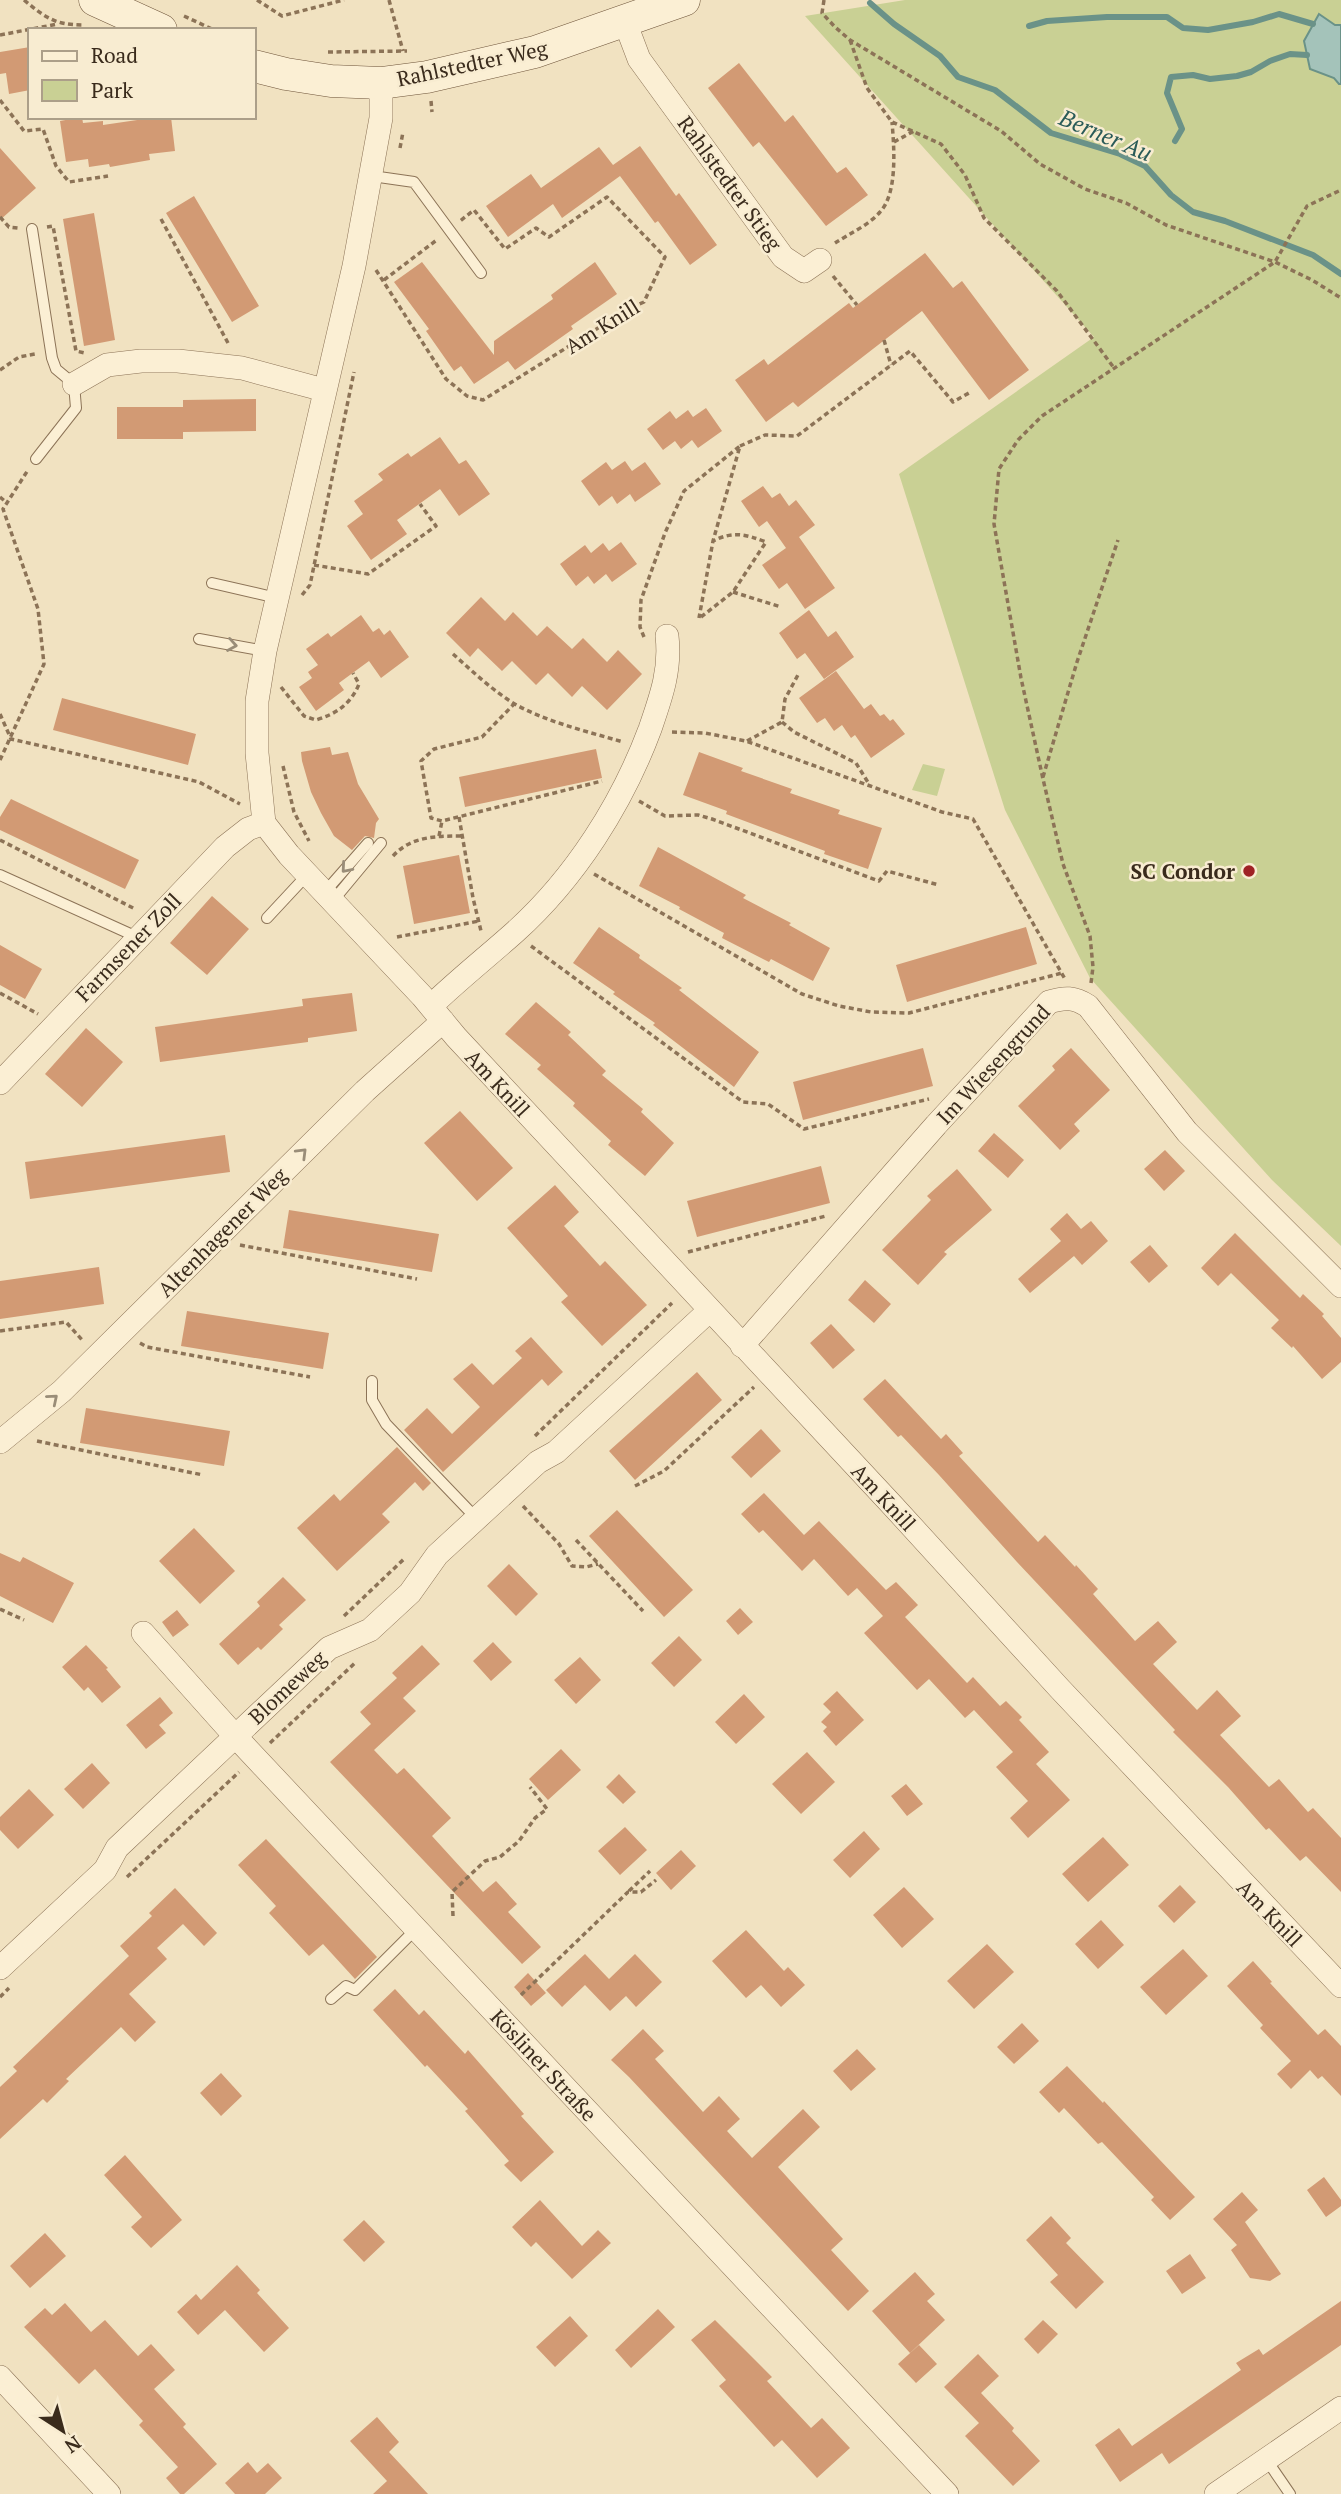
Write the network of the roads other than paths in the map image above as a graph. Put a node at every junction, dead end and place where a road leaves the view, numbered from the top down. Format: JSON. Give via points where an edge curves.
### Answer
{"nodes":[{"id":1,"x":684,"y":0,"type":"edge"},
{"id":2,"x":92,"y":13,"type":"edge"},
{"id":3,"x":625,"y":22,"type":"junction"},
{"id":4,"x":153,"y":28,"type":"edge"},
{"id":5,"x":256,"y":67,"type":"edge"},
{"id":6,"x":382,"y":83,"type":"junction"},
{"id":7,"x":383,"y":177,"type":"junction"},
{"id":8,"x":32,"y":229,"type":"road end"},
{"id":9,"x":820,"y":261,"type":"road end"},
{"id":10,"x":481,"y":273,"type":"dead end"},
{"id":11,"x":74,"y":384,"type":"junction"},
{"id":12,"x":324,"y":390,"type":"junction"},
{"id":13,"x":36,"y":459,"type":"road end"},
{"id":14,"x":212,"y":583,"type":"dead end"},
{"id":15,"x":286,"y":601,"type":"junction"},
{"id":16,"x":656,"y":637,"type":"road end"},
{"id":17,"x":199,"y":639,"type":"dead end"},
{"id":18,"x":265,"y":651,"type":"junction"},
{"id":19,"x":264,"y":823,"type":"junction"},
{"id":20,"x":368,"y":843,"type":"dead end"},
{"id":21,"x":381,"y":843,"type":"dead end"},
{"id":22,"x":0,"y":875,"type":"edge"},
{"id":23,"x":307,"y":876,"type":"junction"},
{"id":24,"x":331,"y":891,"type":"junction"},
{"id":25,"x":267,"y":918,"type":"dead end"},
{"id":26,"x":137,"y":937,"type":"junction"},
{"id":27,"x":437,"y":1013,"type":"junction"},
{"id":28,"x":0,"y":1083,"type":"edge"},
{"id":29,"x":1341,"y":1286,"type":"edge"},
{"id":30,"x":710,"y":1310,"type":"junction"},
{"id":31,"x":742,"y":1346,"type":"junction"},
{"id":32,"x":372,"y":1381,"type":"dead end"},
{"id":33,"x":0,"y":1442,"type":"edge"},
{"id":34,"x":477,"y":1519,"type":"junction"},
{"id":35,"x":143,"y":1633,"type":"dead end"},
{"id":36,"x":235,"y":1736,"type":"junction"},
{"id":37,"x":416,"y":1929,"type":"junction"},
{"id":38,"x":5,"y":1978,"type":"edge"},
{"id":39,"x":1341,"y":1986,"type":"edge"},
{"id":40,"x":331,"y":1999,"type":"dead end"},
{"id":41,"x":0,"y":2376,"type":"edge"},
{"id":42,"x":1341,"y":2408,"type":"edge"},
{"id":43,"x":1266,"y":2459,"type":"junction"},
{"id":44,"x":1222,"y":2492,"type":"edge"},
{"id":45,"x":109,"y":2494,"type":"edge"},
{"id":46,"x":947,"y":2494,"type":"edge"},
{"id":47,"x":1290,"y":2494,"type":"edge"}],
"edges":[{"from":1,"to":3,"type":"main road","name":"Rahlstedter Weg"},
{"from":2,"to":4,"type":"main road"},
{"from":3,"to":6,"type":"main road","name":"Rahlstedter Weg","via":[[535,52]]},
{"from":3,"to":9,"type":"street","name":"Rahlstedter Stieg","via":[[639,59],[783,257],[804,271]]},
{"from":5,"to":6,"type":"main road","name":"Rahlstedter Weg","via":[[331,81]]},
{"from":6,"to":7,"type":"street"},
{"from":7,"to":10,"type":"lane","via":[[414,182]]},
{"from":7,"to":12,"type":"street","via":[[354,265]]},
{"from":8,"to":11,"type":"lane","via":[[51,354],[56,369]]},
{"from":11,"to":12,"type":"street","via":[[107,365],[178,361],[242,368]]},
{"from":11,"to":13,"type":"lane","via":[[76,408]]},
{"from":12,"to":15,"type":"street"},
{"from":14,"to":15,"type":"lane"},
{"from":15,"to":18,"type":"street"},
{"from":16,"to":27,"type":"street","via":[[670,660],[659,705],[625,786],[556,888],[516,931],[470,969]]},
{"from":17,"to":18,"type":"lane","one_way":true},
{"from":18,"to":19,"type":"street","via":[[257,714]]},
{"from":19,"to":23,"type":"street","name":"Am Knill"},
{"from":19,"to":26,"type":"street","name":"Farmsener Zoll","via":[[225,847]]},
{"from":20,"to":24,"type":"lane","one_way":true},
{"from":21,"to":24,"type":"lane"},
{"from":22,"to":26,"type":"lane"},
{"from":23,"to":24,"type":"street","name":"Am Knill"},
{"from":23,"to":25,"type":"lane"},
{"from":24,"to":27,"type":"street","name":"Am Knill"},
{"from":26,"to":28,"type":"street","name":"Farmsener Zoll"},
{"from":27,"to":30,"type":"street","name":"Am Knill"},
{"from":33,"to":27,"type":"street","name":"Altenhagener Weg","one_way":true,"via":[[62,1391],[365,1091]]},
{"from":29,"to":31,"type":"street","name":"Im Wiesengrund","via":[[1187,1132],[1088,1006],[1063,997],[1049,1002]]},
{"from":30,"to":31,"type":"street","name":"Am Knill"},
{"from":30,"to":34,"type":"street","name":"Blomeweg"},
{"from":31,"to":39,"type":"street","name":"Am Knill"},
{"from":32,"to":34,"type":"lane","via":[[372,1400],[386,1423]]},
{"from":34,"to":36,"type":"street","name":"Blomeweg","via":[[437,1555],[410,1593],[370,1630],[329,1648]]},
{"from":35,"to":36,"type":"street","name":"Kösliner Straße"},
{"from":36,"to":37,"type":"street","name":"Kösliner Straße"},
{"from":36,"to":38,"type":"street","name":"Blomeweg","via":[[117,1848],[104,1870]]},
{"from":37,"to":40,"type":"lane","via":[[355,1990],[346,1986]]},
{"from":37,"to":46,"type":"street","name":"Kösliner Straße"},
{"from":41,"to":45,"type":"street"},
{"from":42,"to":43,"type":"street"},
{"from":43,"to":44,"type":"street"},
{"from":43,"to":47,"type":"lane"}]}
